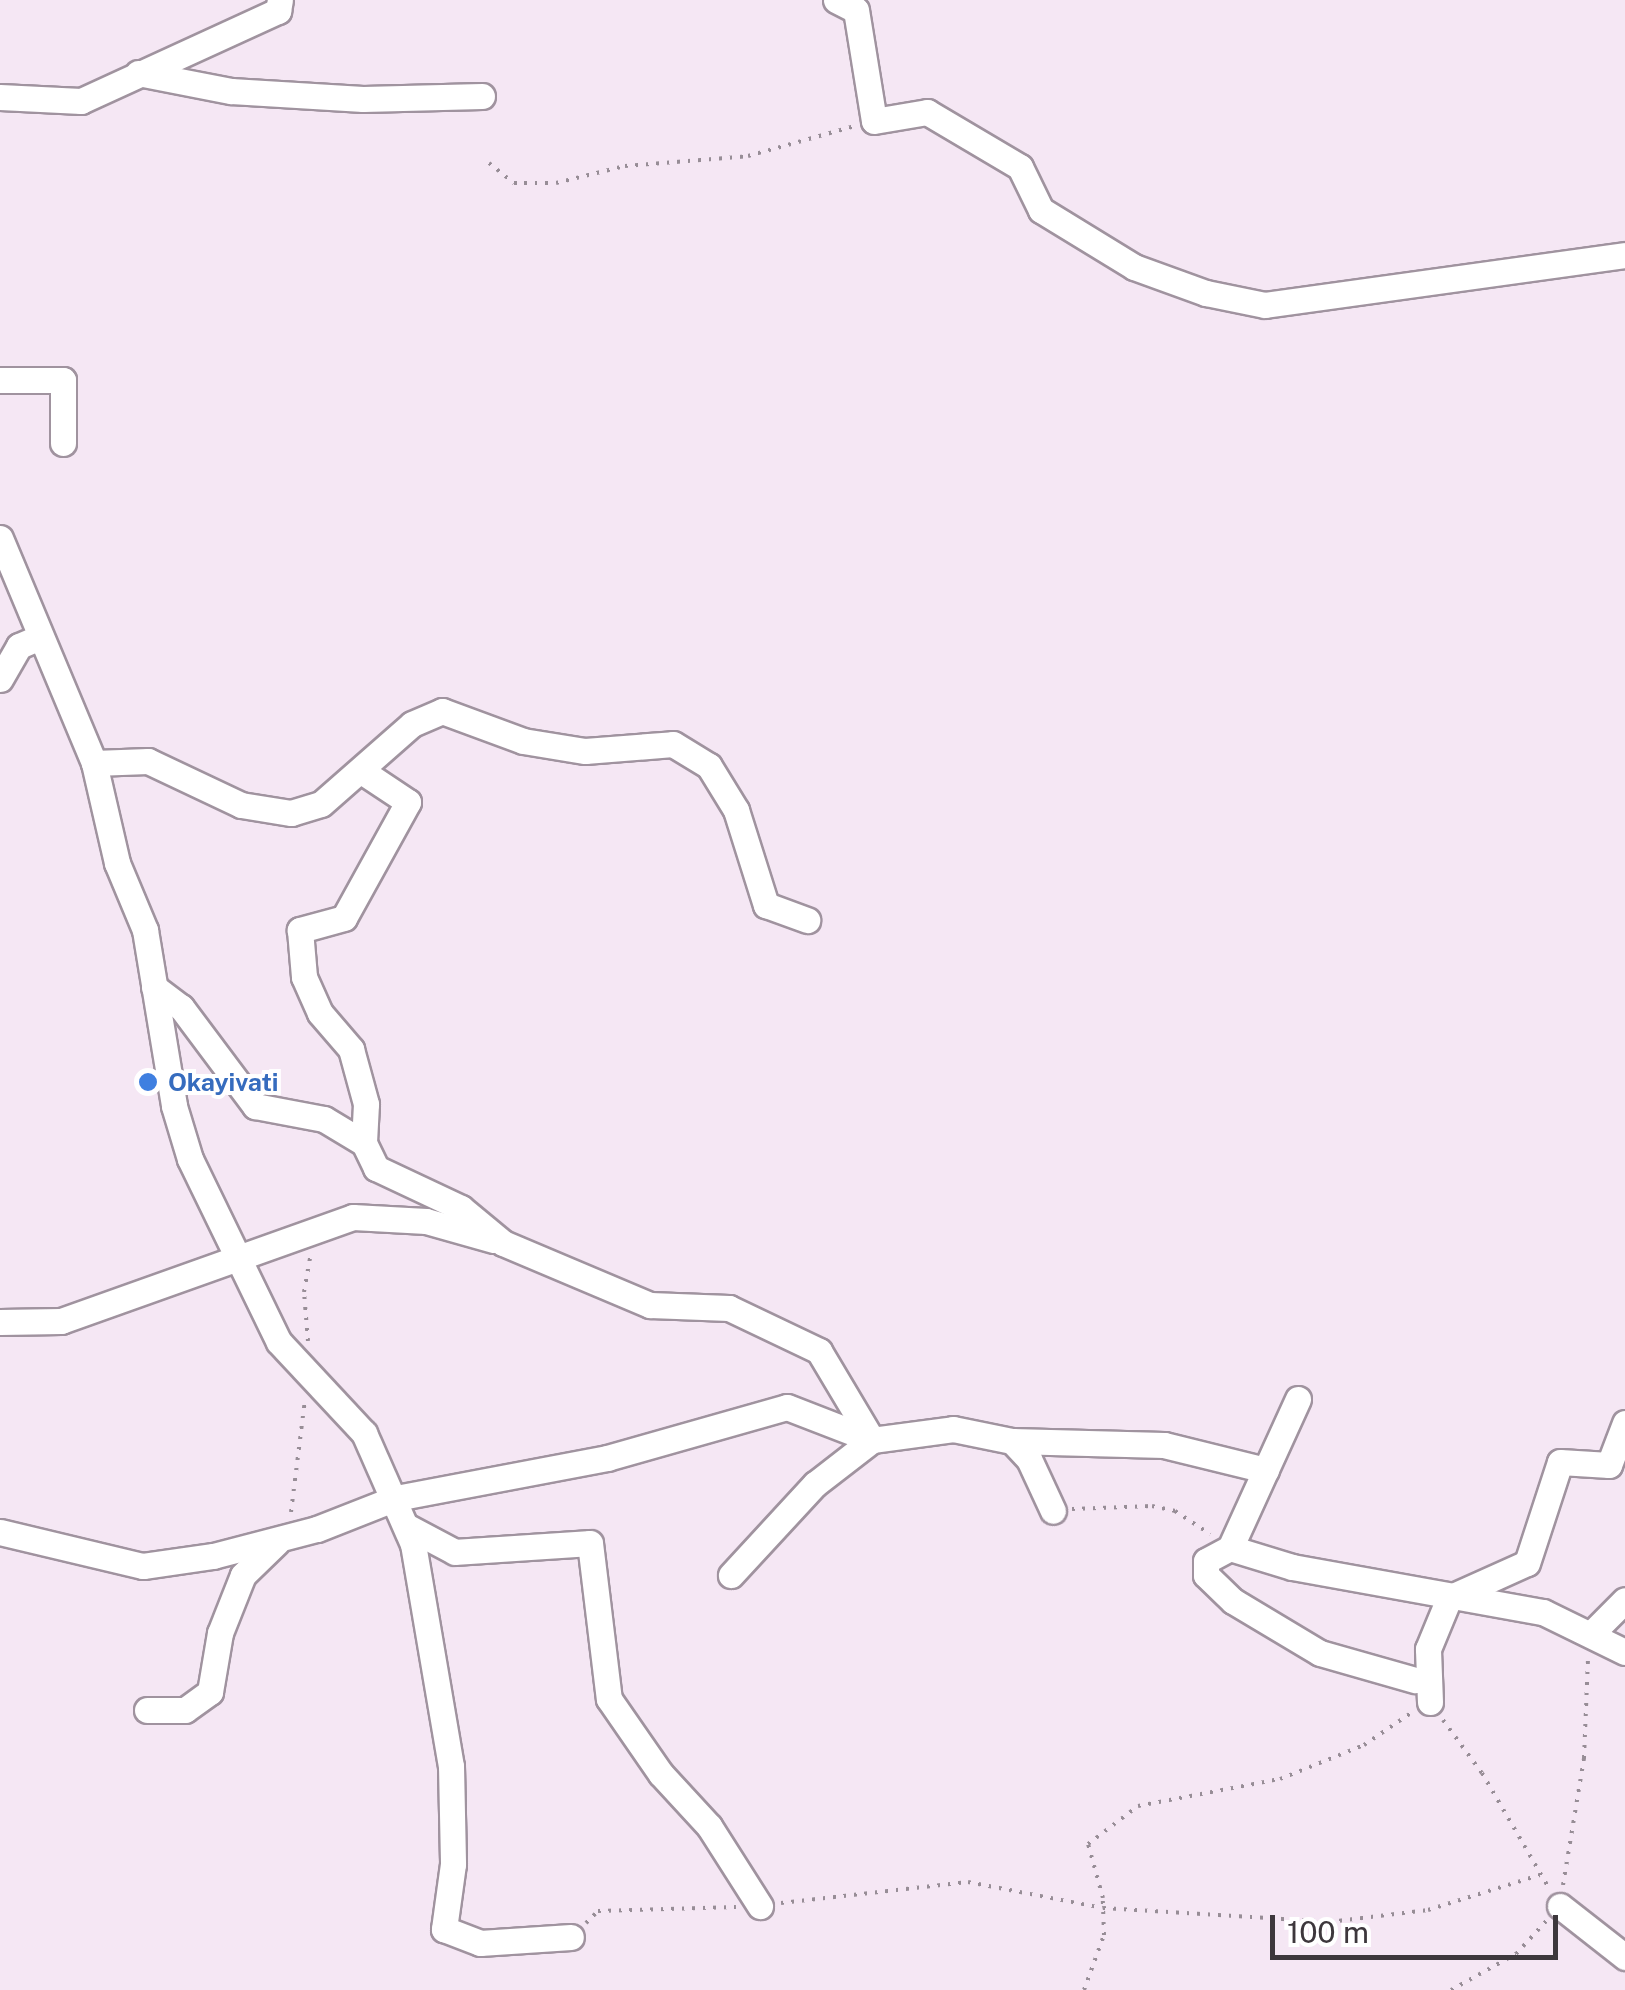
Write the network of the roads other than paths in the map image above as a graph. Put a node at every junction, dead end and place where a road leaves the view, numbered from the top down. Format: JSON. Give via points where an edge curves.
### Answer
{"nodes":[{"id":1,"x":280,"y":0,"type":"edge"},
{"id":2,"x":836,"y":0,"type":"edge"},
{"id":3,"x":138,"y":73,"type":"junction"},
{"id":4,"x":482,"y":96,"type":"dead end"},
{"id":5,"x":0,"y":97,"type":"edge"},
{"id":6,"x":1625,"y":255,"type":"edge"},
{"id":7,"x":0,"y":380,"type":"edge"},
{"id":8,"x":63,"y":443,"type":"dead end"},
{"id":9,"x":0,"y":538,"type":"edge"},
{"id":10,"x":40,"y":636,"type":"junction"},
{"id":11,"x":0,"y":679,"type":"edge"},
{"id":12,"x":94,"y":763,"type":"junction"},
{"id":13,"x":363,"y":772,"type":"junction"},
{"id":14,"x":807,"y":920,"type":"dead end"},
{"id":15,"x":154,"y":987,"type":"junction"},
{"id":16,"x":364,"y":1143,"type":"junction"},
{"id":17,"x":502,"y":1243,"type":"junction"},
{"id":18,"x":237,"y":1256,"type":"junction"},
{"id":19,"x":0,"y":1322,"type":"edge"},
{"id":20,"x":1298,"y":1398,"type":"dead end"},
{"id":21,"x":1625,"y":1423,"type":"edge"},
{"id":22,"x":872,"y":1440,"type":"junction"},
{"id":23,"x":1012,"y":1441,"type":"junction"},
{"id":24,"x":1266,"y":1470,"type":"junction"},
{"id":25,"x":396,"y":1498,"type":"junction"},
{"id":26,"x":1052,"y":1511,"type":"road end"},
{"id":27,"x":406,"y":1526,"type":"junction"},
{"id":28,"x":0,"y":1532,"type":"edge"},
{"id":29,"x":276,"y":1542,"type":"junction"},
{"id":30,"x":1230,"y":1548,"type":"junction"},
{"id":31,"x":731,"y":1574,"type":"dead end"},
{"id":32,"x":1449,"y":1598,"type":"junction"},
{"id":33,"x":1625,"y":1600,"type":"edge"},
{"id":34,"x":1593,"y":1632,"type":"junction"},
{"id":35,"x":1625,"y":1652,"type":"edge"},
{"id":36,"x":1415,"y":1680,"type":"road end"},
{"id":37,"x":1430,"y":1702,"type":"road end"},
{"id":38,"x":147,"y":1710,"type":"dead end"},
{"id":39,"x":760,"y":1906,"type":"road end"},
{"id":40,"x":1560,"y":1906,"type":"road end"},
{"id":41,"x":570,"y":1937,"type":"road end"},
{"id":42,"x":1625,"y":1957,"type":"edge"}],
"edges":[{"from":1,"to":3,"type":"street","via":[[278,11]]},
{"from":2,"to":6,"type":"street","via":[[856,10],[874,121],[927,112],[1020,167],[1041,210],[1134,267],[1265,306]]},
{"from":3,"to":4,"type":"street","via":[[231,91],[363,99]]},
{"from":3,"to":5,"type":"street","via":[[81,100]]},
{"from":7,"to":8,"type":"street","via":[[63,380]]},
{"from":9,"to":10,"type":"street"},
{"from":10,"to":11,"type":"street","via":[[19,646]]},
{"from":10,"to":12,"type":"street"},
{"from":12,"to":13,"type":"street","via":[[148,761],[241,805],[291,813],[321,804]]},
{"from":12,"to":15,"type":"street","via":[[117,863],[145,930]]},
{"from":13,"to":14,"type":"street","via":[[412,724],[442,711],[524,741],[586,751],[674,744],[709,766],[736,810],[766,906]]},
{"from":13,"to":16,"type":"street","via":[[408,802],[344,918],[300,930],[304,977],[320,1013],[351,1049],[366,1104]]},
{"from":15,"to":16,"type":"street","via":[[182,1007],[254,1106],[324,1119]]},
{"from":15,"to":18,"type":"street","via":[[174,1106]]},
{"from":16,"to":17,"type":"street","via":[[376,1168],[461,1208]]},
{"from":17,"to":18,"type":"street","via":[[426,1221],[353,1217]]},
{"from":17,"to":22,"type":"street","via":[[650,1306],[729,1308],[789,1332],[819,1352]]},
{"from":18,"to":19,"type":"street","via":[[61,1321]]},
{"from":18,"to":25,"type":"street","via":[[280,1342],[364,1432]]},
{"from":20,"to":24,"type":"street"},
{"from":21,"to":32,"type":"street","via":[[1610,1465],[1560,1462],[1527,1563]]},
{"from":22,"to":23,"type":"street","via":[[953,1430]]},
{"from":22,"to":25,"type":"street","via":[[787,1407],[623,1454]]},
{"from":22,"to":31,"type":"street","via":[[815,1484]]},
{"from":23,"to":24,"type":"street","via":[[1164,1445]]},
{"from":23,"to":26,"type":"street","via":[[1029,1459]]},
{"from":24,"to":30,"type":"street"},
{"from":25,"to":27,"type":"street"},
{"from":25,"to":29,"type":"street"},
{"from":27,"to":39,"type":"street","via":[[455,1552],[590,1543],[609,1699],[661,1774],[709,1826]]},
{"from":27,"to":41,"type":"street","via":[[451,1766],[453,1864],[444,1929],[480,1944]]},
{"from":28,"to":29,"type":"street","via":[[143,1566]]},
{"from":29,"to":38,"type":"street","via":[[243,1576],[220,1633],[210,1692],[185,1710]]},
{"from":30,"to":32,"type":"street"},
{"from":30,"to":36,"type":"street","via":[[1206,1561],[1206,1576],[1233,1601],[1320,1653]]},
{"from":32,"to":34,"type":"street","via":[[1543,1612]]},
{"from":32,"to":37,"type":"street","via":[[1428,1650]]},
{"from":33,"to":34,"type":"street"},
{"from":34,"to":35,"type":"street"},
{"from":40,"to":42,"type":"street"}]}
